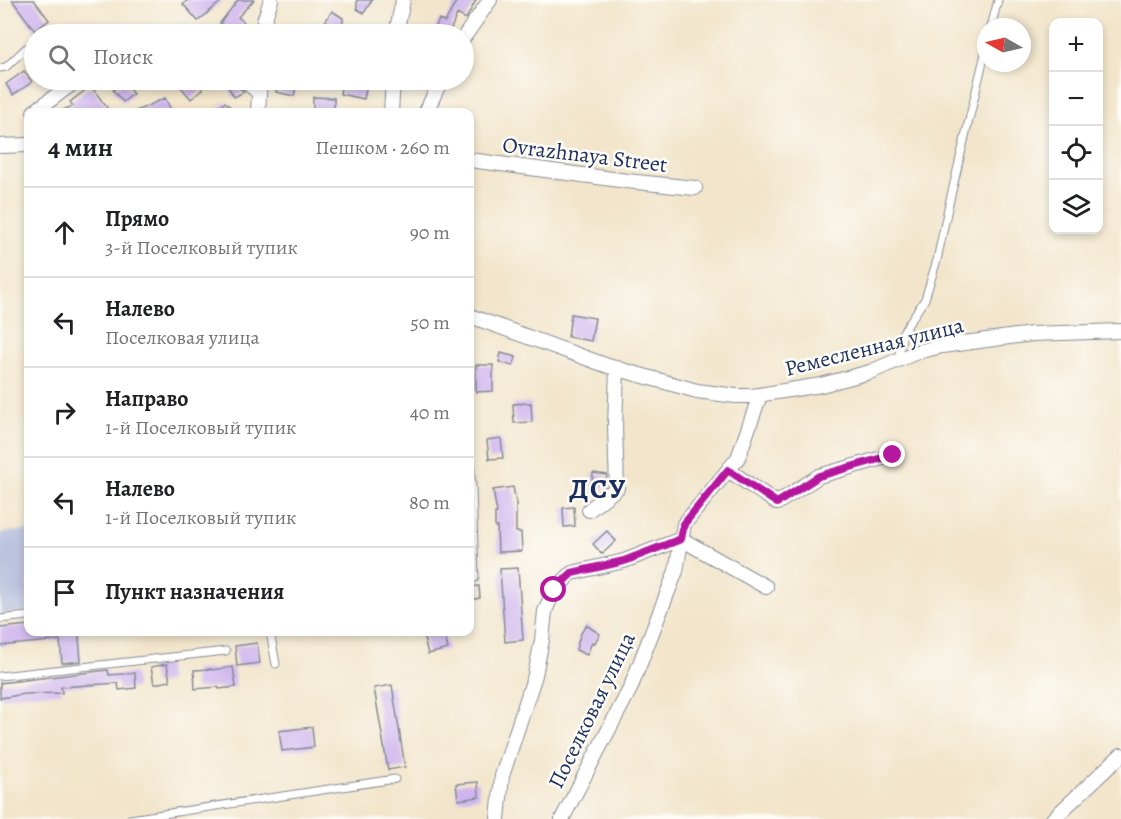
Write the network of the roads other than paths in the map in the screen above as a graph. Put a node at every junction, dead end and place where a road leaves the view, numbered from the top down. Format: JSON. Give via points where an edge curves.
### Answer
{"nodes":[{"id":1,"x":271,"y":0,"type":"edge"},
{"id":2,"x":403,"y":0,"type":"edge"},
{"id":3,"x":490,"y":0,"type":"edge"},
{"id":4,"x":998,"y":0,"type":"edge"},
{"id":5,"x":994,"y":18,"type":"edge"},
{"id":6,"x":264,"y":24,"type":"edge"},
{"id":7,"x":398,"y":24,"type":"edge"},
{"id":8,"x":473,"y":24,"type":"edge"},
{"id":9,"x":24,"y":50,"type":"edge"},
{"id":10,"x":0,"y":68,"type":"edge"},
{"id":11,"x":981,"y":72,"type":"edge"},
{"id":12,"x":64,"y":90,"type":"edge"},
{"id":13,"x":260,"y":90,"type":"edge"},
{"id":14,"x":392,"y":90,"type":"edge"},
{"id":15,"x":436,"y":90,"type":"edge"},
{"id":16,"x":40,"y":108,"type":"edge"},
{"id":17,"x":258,"y":108,"type":"edge"},
{"id":18,"x":391,"y":108,"type":"edge"},
{"id":19,"x":428,"y":108,"type":"edge"},
{"id":20,"x":24,"y":145,"type":"edge"},
{"id":21,"x":0,"y":146,"type":"edge"},
{"id":22,"x":474,"y":161,"type":"edge"},
{"id":23,"x":695,"y":188,"type":"dead end"},
{"id":24,"x":474,"y":317,"type":"edge"},
{"id":25,"x":1121,"y":331,"type":"edge"},
{"id":26,"x":898,"y":359,"type":"junction"},
{"id":27,"x":617,"y":368,"type":"junction"},
{"id":28,"x":760,"y":395,"type":"junction"},
{"id":29,"x":893,"y":455,"type":"dead end"},
{"id":30,"x":728,"y":470,"type":"junction"},
{"id":31,"x":589,"y":510,"type":"dead end"},
{"id":32,"x":681,"y":539,"type":"junction"},
{"id":33,"x":474,"y":556,"type":"edge"},
{"id":34,"x":474,"y":578,"type":"edge"},
{"id":35,"x":766,"y":586,"type":"dead end"},
{"id":36,"x":24,"y":616,"type":"edge"},
{"id":37,"x":0,"y":619,"type":"edge"},
{"id":38,"x":271,"y":636,"type":"edge"},
{"id":39,"x":226,"y":651,"type":"dead end"},
{"id":40,"x":276,"y":664,"type":"dead end"},
{"id":41,"x":0,"y":676,"type":"edge"},
{"id":42,"x":1121,"y":755,"type":"edge"},
{"id":43,"x":395,"y":779,"type":"dead end"},
{"id":44,"x":130,"y":819,"type":"edge"},
{"id":45,"x":498,"y":819,"type":"edge"},
{"id":46,"x":562,"y":819,"type":"edge"},
{"id":47,"x":1053,"y":819,"type":"edge"}],
"edges":[{"from":1,"to":6,"type":"street"},
{"from":2,"to":7,"type":"street"},
{"from":3,"to":8,"type":"street"},
{"from":4,"to":5,"type":"lane"},
{"from":9,"to":10,"type":"lane","via":[[6,68]]},
{"from":11,"to":26,"type":"lane","via":[[938,260],[925,298],[903,332]]},
{"from":12,"to":16,"type":"street"},
{"from":13,"to":17,"type":"street"},
{"from":14,"to":18,"type":"street"},
{"from":15,"to":19,"type":"street"},
{"from":20,"to":21,"type":"street"},
{"from":22,"to":23,"type":"street","name":"Ovrazhnaya Street"},
{"from":24,"to":27,"type":"street","name":"Ремесленная улица"},
{"from":25,"to":26,"type":"street","name":"Ремесленная улица","via":[[1032,334],[942,346]]},
{"from":26,"to":28,"type":"street","name":"Ремесленная улица","via":[[870,372],[821,385]]},
{"from":27,"to":28,"type":"street","name":"Ремесленная улица","via":[[698,391]]},
{"from":27,"to":31,"type":"street","via":[[617,488]]},
{"from":28,"to":30,"type":"street","name":"Поселковая улица","via":[[738,458]]},
{"from":29,"to":30,"type":"street","via":[[819,476],[777,503]]},
{"from":30,"to":32,"type":"street","name":"Поселковая улица","via":[[684,524]]},
{"from":32,"to":35,"type":"street"},
{"from":32,"to":45,"type":"street","via":[[624,561],[572,573],[554,590],[545,611],[535,675],[502,776]]},
{"from":32,"to":46,"type":"street","name":"Поселковая улица","via":[[676,571],[630,689]]},
{"from":33,"to":34,"type":"lane"},
{"from":36,"to":37,"type":"lane"},
{"from":38,"to":40,"type":"lane"},
{"from":39,"to":41,"type":"lane"},
{"from":42,"to":47,"type":"street"},
{"from":43,"to":44,"type":"lane"}]}
